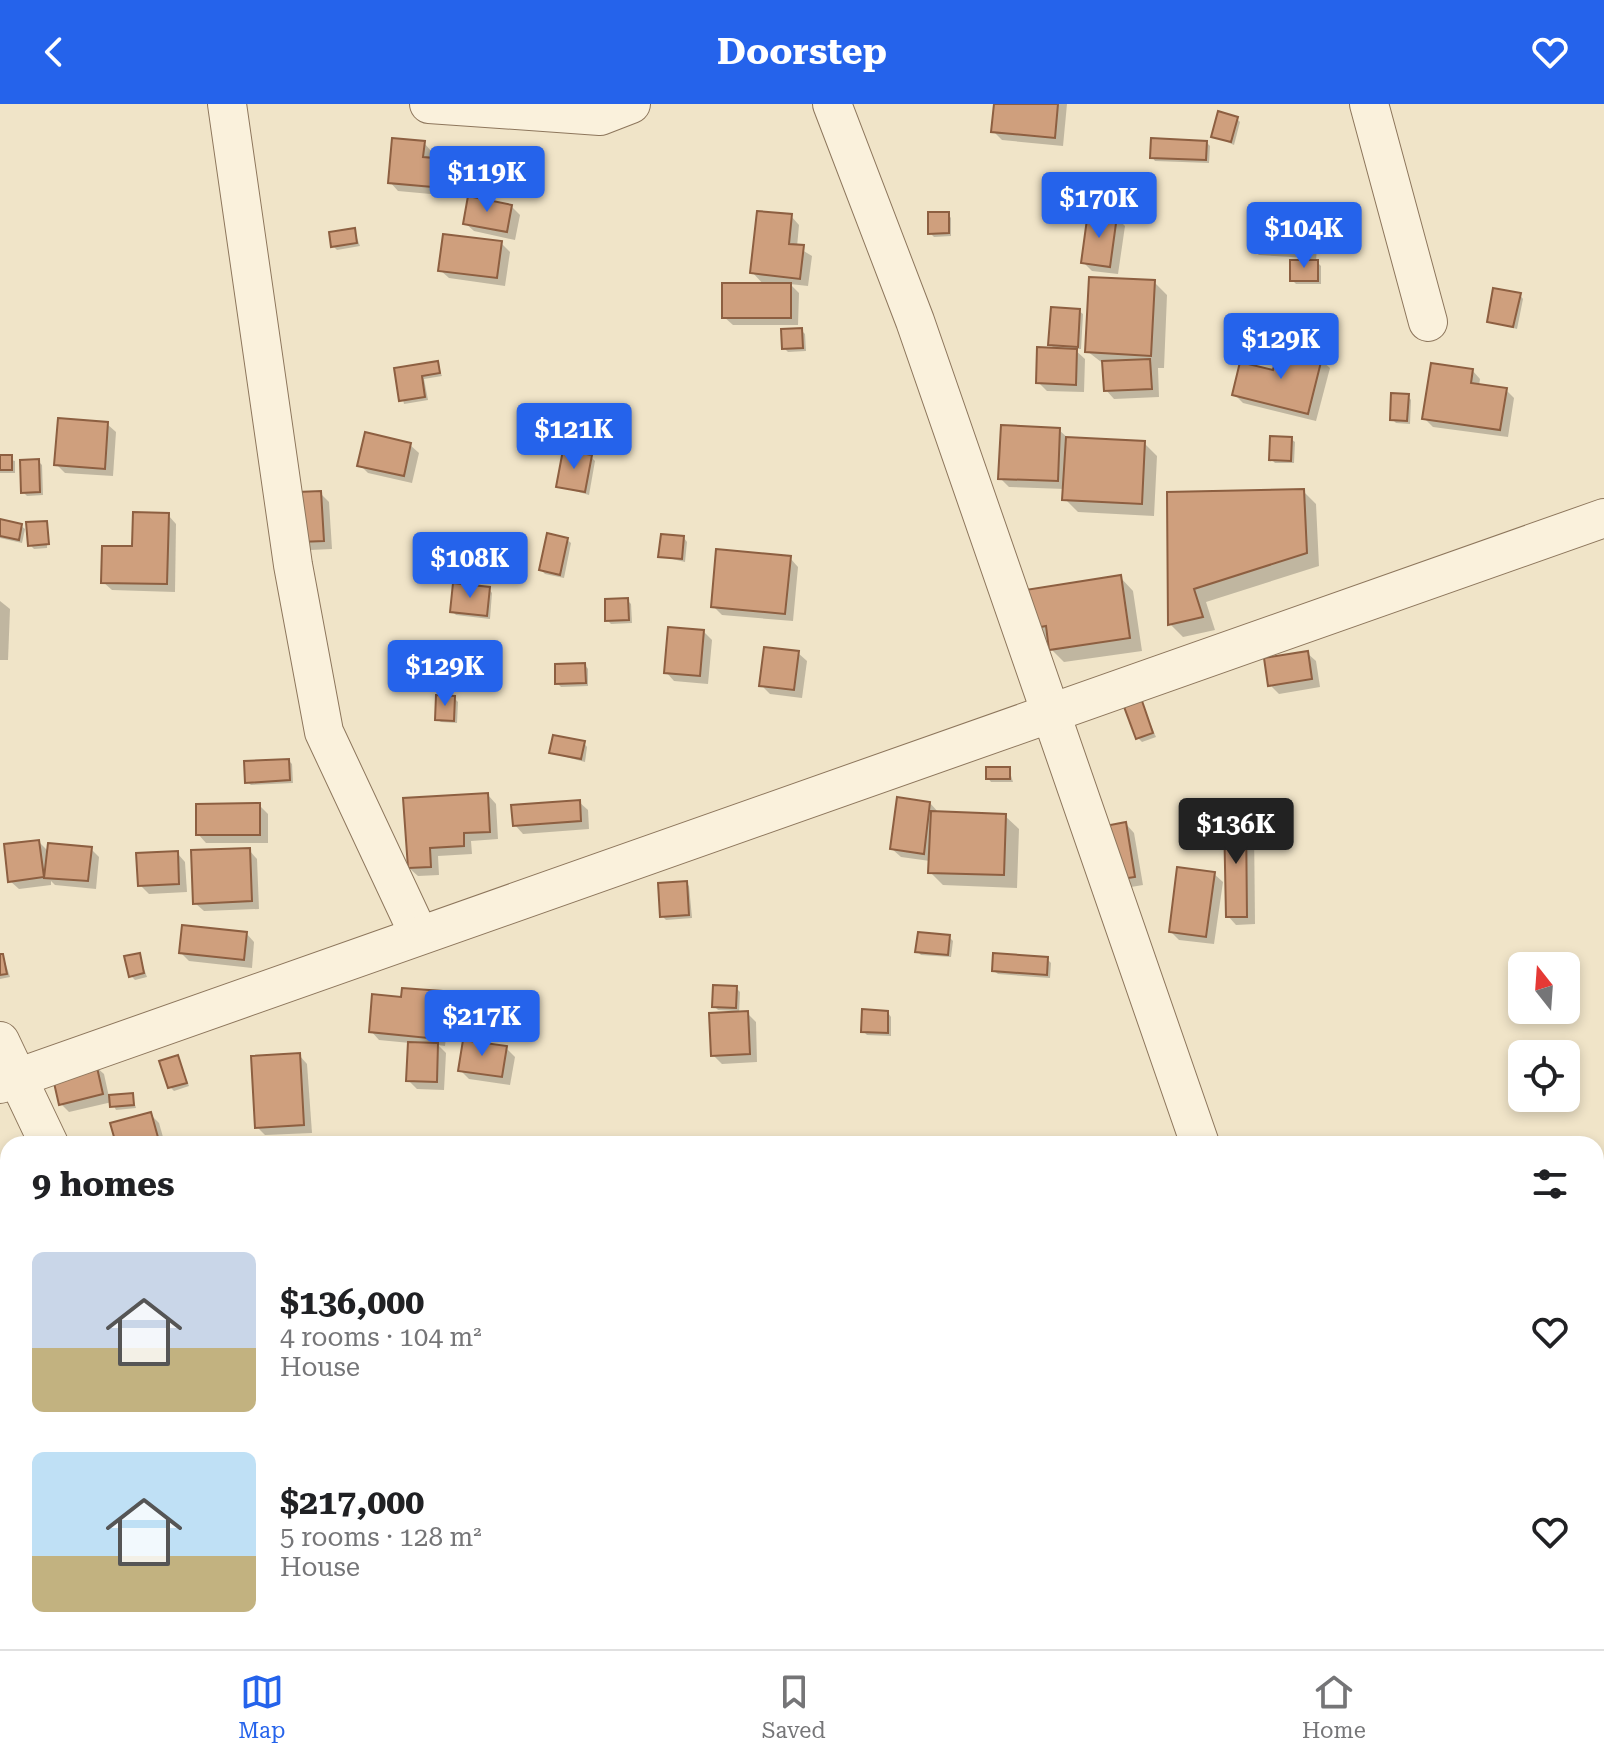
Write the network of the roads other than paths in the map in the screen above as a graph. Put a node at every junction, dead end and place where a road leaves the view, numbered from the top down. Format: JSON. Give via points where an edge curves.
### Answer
{"nodes":[{"id":1,"x":227,"y":104,"type":"edge"},
{"id":2,"x":429,"y":104,"type":"edge"},
{"id":3,"x":631,"y":104,"type":"edge"},
{"id":4,"x":832,"y":104,"type":"edge"},
{"id":5,"x":1369,"y":104,"type":"edge"},
{"id":6,"x":1428,"y":322,"type":"dead end"},
{"id":7,"x":1604,"y":518,"type":"edge"},
{"id":8,"x":1050,"y":711,"type":"junction"},
{"id":9,"x":419,"y":935,"type":"junction"},
{"id":10,"x":0,"y":1041,"type":"edge"},
{"id":11,"x":9,"y":1081,"type":"edge"},
{"id":12,"x":44,"y":1136,"type":"edge"},
{"id":13,"x":1197,"y":1136,"type":"edge"}],
"edges":[{"from":1,"to":9,"type":"street","via":[[293,565],[324,732]]},
{"from":2,"to":3,"type":"street","via":[[600,116]]},
{"from":4,"to":8,"type":"street","via":[[915,321]]},
{"from":5,"to":6,"type":"street"},
{"from":7,"to":8,"type":"street"},
{"from":8,"to":9,"type":"street"},
{"from":8,"to":13,"type":"street"},
{"from":9,"to":11,"type":"street"},
{"from":10,"to":11,"type":"street"},
{"from":11,"to":12,"type":"street"}]}
